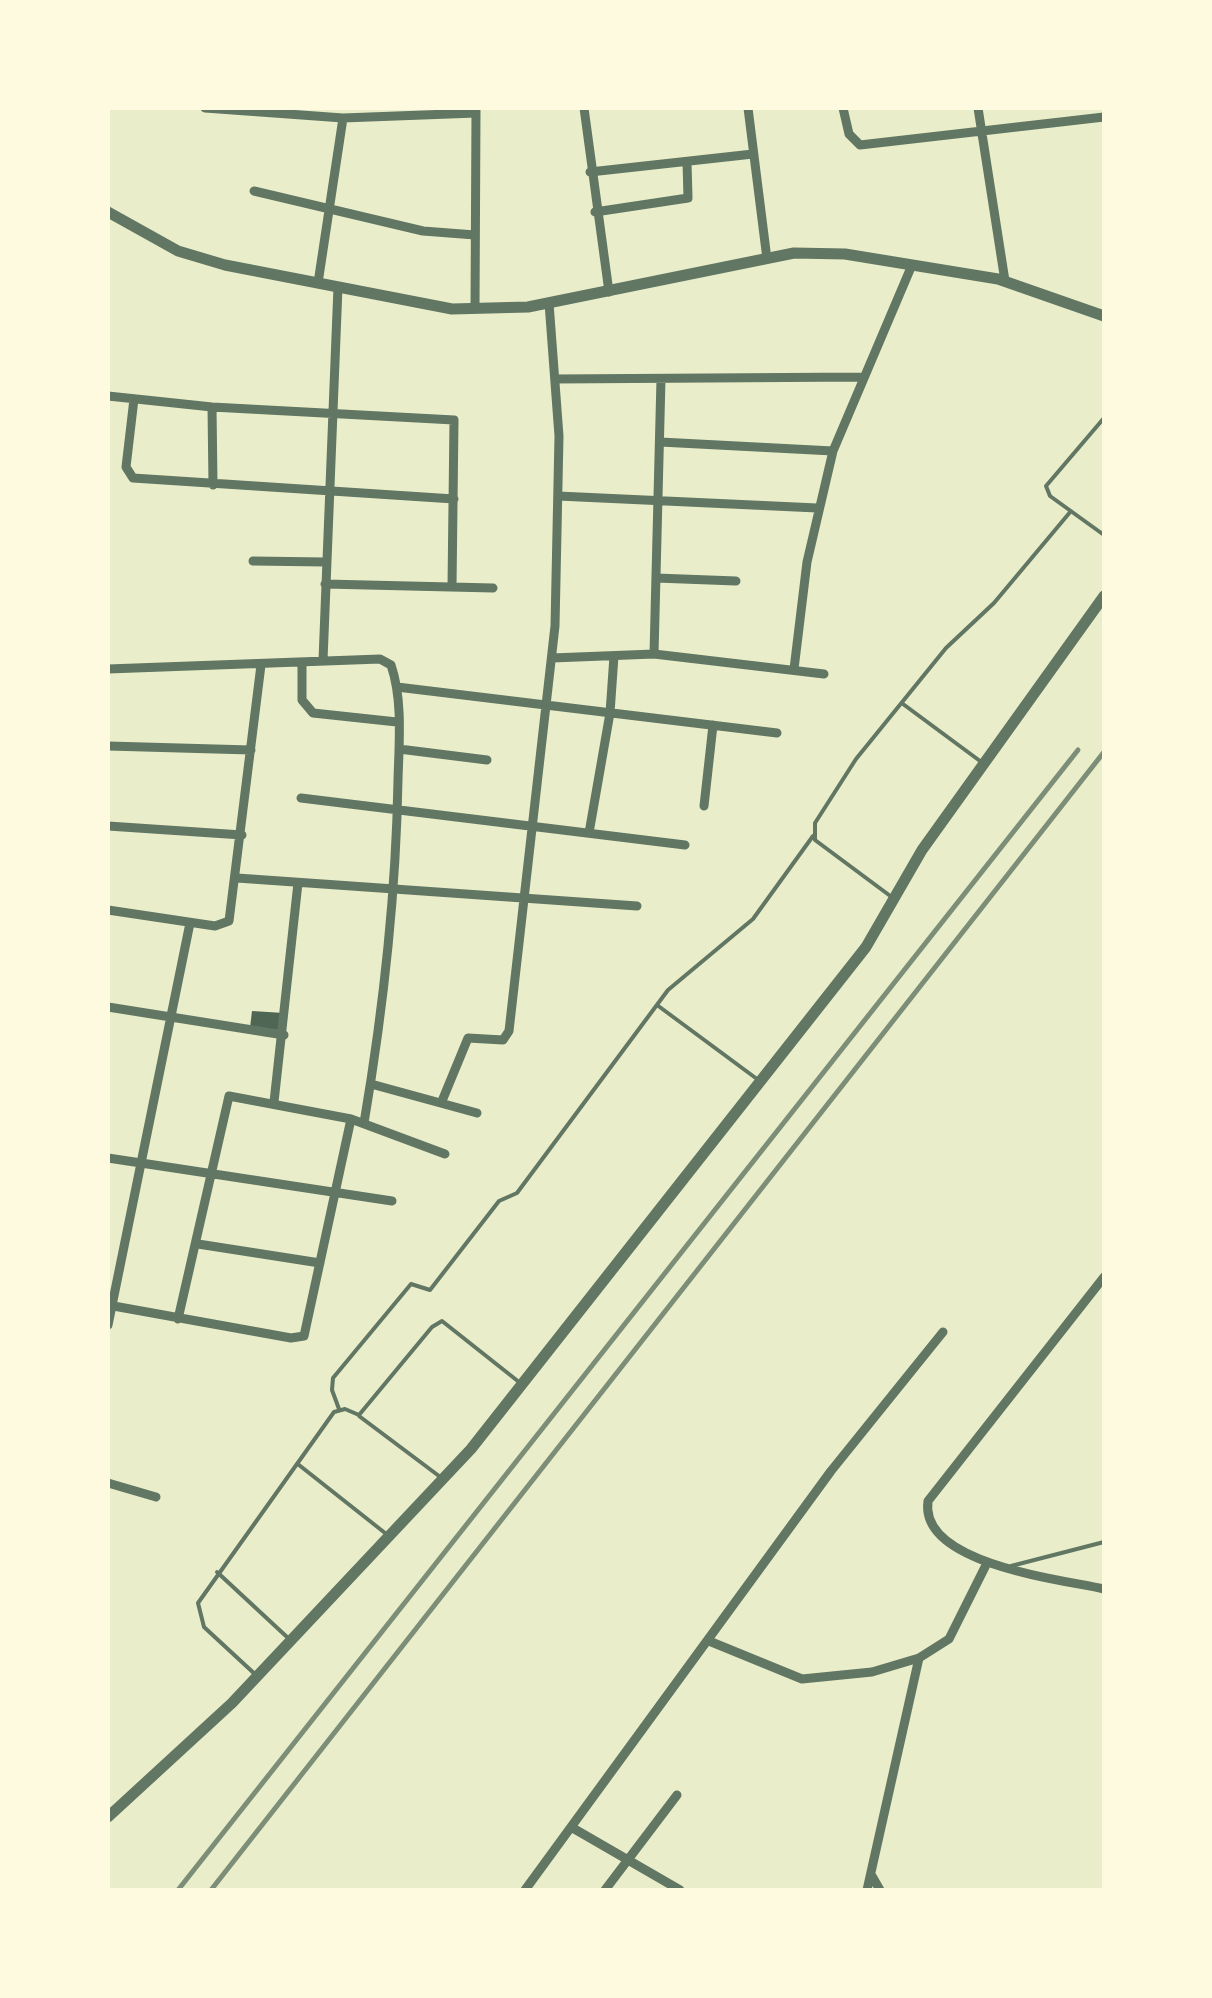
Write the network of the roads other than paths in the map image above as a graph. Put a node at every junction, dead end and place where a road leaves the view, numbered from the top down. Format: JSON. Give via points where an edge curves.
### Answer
{"nodes":[{"id":1,"x":205,"y":108,"type":"edge"},
{"id":2,"x":584,"y":108,"type":"edge"},
{"id":3,"x":748,"y":108,"type":"edge"},
{"id":4,"x":844,"y":108,"type":"edge"},
{"id":5,"x":978,"y":108,"type":"edge"},
{"id":6,"x":251,"y":109,"type":"edge"},
{"id":7,"x":290,"y":110,"type":"edge"},
{"id":8,"x":476,"y":110,"type":"edge"},
{"id":9,"x":378,"y":111,"type":"edge"},
{"id":10,"x":1104,"y":117,"type":"edge"},
{"id":11,"x":343,"y":118,"type":"junction"},
{"id":12,"x":982,"y":133,"type":"junction"},
{"id":13,"x":753,"y":154,"type":"junction"},
{"id":14,"x":687,"y":162,"type":"junction"},
{"id":15,"x":590,"y":172,"type":"junction"},
{"id":16,"x":254,"y":191,"type":"dead end"},
{"id":17,"x":327,"y":211,"type":"junction"},
{"id":18,"x":108,"y":212,"type":"edge"},
{"id":19,"x":596,"y":212,"type":"junction"},
{"id":20,"x":475,"y":235,"type":"junction"},
{"id":21,"x":767,"y":259,"type":"junction"},
{"id":22,"x":912,"y":265,"type":"junction"},
{"id":23,"x":1005,"y":282,"type":"junction"},
{"id":24,"x":318,"y":283,"type":"junction"},
{"id":25,"x":338,"y":287,"type":"junction"},
{"id":26,"x":609,"y":292,"type":"junction"},
{"id":27,"x":549,"y":303,"type":"junction"},
{"id":28,"x":476,"y":308,"type":"junction"},
{"id":29,"x":1104,"y":316,"type":"edge"},
{"id":30,"x":862,"y":377,"type":"junction"},
{"id":31,"x":555,"y":379,"type":"junction"},
{"id":32,"x":661,"y":379,"type":"junction"},
{"id":33,"x":108,"y":396,"type":"edge"},
{"id":34,"x":134,"y":399,"type":"junction"},
{"id":35,"x":212,"y":407,"type":"junction"},
{"id":36,"x":332,"y":412,"type":"junction"},
{"id":37,"x":1104,"y":418,"type":"edge"},
{"id":38,"x":660,"y":442,"type":"junction"},
{"id":39,"x":833,"y":451,"type":"junction"},
{"id":40,"x":213,"y":485,"type":"junction"},
{"id":41,"x":328,"y":490,"type":"junction"},
{"id":42,"x":558,"y":496,"type":"junction"},
{"id":43,"x":454,"y":499,"type":"junction"},
{"id":44,"x":659,"y":500,"type":"junction"},
{"id":45,"x":817,"y":508,"type":"junction"},
{"id":46,"x":1071,"y":511,"type":"junction"},
{"id":47,"x":1104,"y":535,"type":"edge"},
{"id":48,"x":253,"y":561,"type":"dead end"},
{"id":49,"x":326,"y":562,"type":"junction"},
{"id":50,"x":656,"y":578,"type":"junction"},
{"id":51,"x":736,"y":581,"type":"dead end"},
{"id":52,"x":325,"y":584,"type":"junction"},
{"id":53,"x":452,"y":587,"type":"junction"},
{"id":54,"x":492,"y":588,"type":"dead end"},
{"id":55,"x":1104,"y":596,"type":"edge"},
{"id":56,"x":654,"y":654,"type":"junction"},
{"id":57,"x":614,"y":656,"type":"junction"},
{"id":58,"x":552,"y":658,"type":"junction"},
{"id":59,"x":322,"y":660,"type":"junction"},
{"id":60,"x":302,"y":663,"type":"junction"},
{"id":61,"x":261,"y":665,"type":"junction"},
{"id":62,"x":108,"y":669,"type":"edge"},
{"id":63,"x":794,"y":669,"type":"junction"},
{"id":64,"x":824,"y":674,"type":"dead end"},
{"id":65,"x":397,"y":688,"type":"junction"},
{"id":66,"x":904,"y":704,"type":"junction"},
{"id":67,"x":546,"y":705,"type":"junction"},
{"id":68,"x":610,"y":712,"type":"junction"},
{"id":69,"x":397,"y":722,"type":"junction"},
{"id":70,"x":713,"y":725,"type":"junction"},
{"id":71,"x":777,"y":732,"type":"dead end"},
{"id":72,"x":108,"y":746,"type":"edge"},
{"id":73,"x":399,"y":749,"type":"junction"},
{"id":74,"x":251,"y":750,"type":"junction"},
{"id":75,"x":487,"y":760,"type":"dead end"},
{"id":76,"x":984,"y":764,"type":"junction"},
{"id":77,"x":301,"y":798,"type":"dead end"},
{"id":78,"x":704,"y":806,"type":"dead end"},
{"id":79,"x":398,"y":809,"type":"junction"},
{"id":80,"x":108,"y":826,"type":"edge"},
{"id":81,"x":534,"y":826,"type":"junction"},
{"id":82,"x":242,"y":834,"type":"junction"},
{"id":83,"x":589,"y":834,"type":"junction"},
{"id":84,"x":813,"y":836,"type":"junction"},
{"id":85,"x":685,"y":846,"type":"dead end"},
{"id":86,"x":237,"y":878,"type":"junction"},
{"id":87,"x":298,"y":882,"type":"junction"},
{"id":88,"x":393,"y":892,"type":"junction"},
{"id":89,"x":524,"y":899,"type":"junction"},
{"id":90,"x":894,"y":899,"type":"junction"},
{"id":91,"x":637,"y":906,"type":"dead end"},
{"id":92,"x":108,"y":910,"type":"edge"},
{"id":93,"x":190,"y":922,"type":"junction"},
{"id":94,"x":657,"y":1005,"type":"junction"},
{"id":95,"x":108,"y":1007,"type":"edge"},
{"id":96,"x":173,"y":1016,"type":"junction"},
{"id":97,"x":284,"y":1036,"type":"junction"},
{"id":98,"x":761,"y":1082,"type":"junction"},
{"id":99,"x":370,"y":1084,"type":"junction"},
{"id":100,"x":442,"y":1100,"type":"junction"},
{"id":101,"x":274,"y":1102,"type":"junction"},
{"id":102,"x":477,"y":1113,"type":"dead end"},
{"id":103,"x":350,"y":1119,"type":"junction"},
{"id":104,"x":364,"y":1124,"type":"junction"},
{"id":105,"x":446,"y":1154,"type":"dead end"},
{"id":106,"x":108,"y":1158,"type":"edge"},
{"id":107,"x":142,"y":1164,"type":"junction"},
{"id":108,"x":213,"y":1175,"type":"junction"},
{"id":109,"x":334,"y":1190,"type":"junction"},
{"id":110,"x":392,"y":1201,"type":"dead end"},
{"id":111,"x":198,"y":1244,"type":"junction"},
{"id":112,"x":320,"y":1263,"type":"junction"},
{"id":113,"x":1104,"y":1277,"type":"edge"},
{"id":114,"x":110,"y":1306,"type":"edge"},
{"id":115,"x":178,"y":1320,"type":"junction"},
{"id":116,"x":108,"y":1326,"type":"edge"},
{"id":117,"x":943,"y":1332,"type":"dead end"},
{"id":118,"x":523,"y":1385,"type":"junction"},
{"id":119,"x":339,"y":1408,"type":"junction"},
{"id":120,"x":359,"y":1416,"type":"junction"},
{"id":121,"x":298,"y":1465,"type":"junction"},
{"id":122,"x":443,"y":1479,"type":"junction"},
{"id":123,"x":108,"y":1482,"type":"edge"},
{"id":124,"x":156,"y":1498,"type":"dead end"},
{"id":125,"x":389,"y":1536,"type":"junction"},
{"id":126,"x":1104,"y":1542,"type":"edge"},
{"id":127,"x":987,"y":1563,"type":"junction"},
{"id":128,"x":1006,"y":1567,"type":"junction"},
{"id":129,"x":217,"y":1572,"type":"junction"},
{"id":130,"x":1104,"y":1589,"type":"edge"},
{"id":131,"x":291,"y":1640,"type":"junction"},
{"id":132,"x":709,"y":1641,"type":"junction"},
{"id":133,"x":919,"y":1658,"type":"junction"},
{"id":134,"x":257,"y":1676,"type":"junction"},
{"id":135,"x":677,"y":1795,"type":"dead end"},
{"id":136,"x":108,"y":1817,"type":"edge"},
{"id":137,"x":571,"y":1827,"type":"junction"},
{"id":138,"x":628,"y":1860,"type":"junction"},
{"id":139,"x":872,"y":1876,"type":"junction"},
{"id":140,"x":524,"y":1890,"type":"edge"},
{"id":141,"x":605,"y":1890,"type":"edge"},
{"id":142,"x":680,"y":1890,"type":"edge"},
{"id":143,"x":867,"y":1890,"type":"edge"},
{"id":144,"x":880,"y":1890,"type":"edge"}],
"edges":[{"from":1,"to":6,"type":"street"},
{"from":2,"to":15,"type":"street"},
{"from":3,"to":13,"type":"street"},
{"from":4,"to":12,"type":"street","via":[[849,134],[860,145]]},
{"from":5,"to":12,"type":"street"},
{"from":6,"to":7,"type":"street"},
{"from":7,"to":11,"type":"street"},
{"from":8,"to":9,"type":"street"},
{"from":8,"to":20,"type":"street"},
{"from":9,"to":11,"type":"street"},
{"from":10,"to":12,"type":"street"},
{"from":11,"to":17,"type":"street"},
{"from":12,"to":23,"type":"street"},
{"from":13,"to":14,"type":"street"},
{"from":13,"to":21,"type":"street"},
{"from":14,"to":15,"type":"street"},
{"from":14,"to":19,"type":"street","via":[[688,198]]},
{"from":15,"to":19,"type":"street"},
{"from":16,"to":17,"type":"street"},
{"from":17,"to":20,"type":"street"},
{"from":17,"to":24,"type":"street"},
{"from":18,"to":24,"type":"street","via":[[178,251]]},
{"from":19,"to":26,"type":"street"},
{"from":20,"to":28,"type":"street"},
{"from":21,"to":22,"type":"street","via":[[844,254]]},
{"from":21,"to":26,"type":"street"},
{"from":22,"to":23,"type":"street"},
{"from":22,"to":30,"type":"street"},
{"from":23,"to":29,"type":"street"},
{"from":24,"to":25,"type":"street"},
{"from":25,"to":28,"type":"street"},
{"from":25,"to":36,"type":"street"},
{"from":26,"to":27,"type":"street"},
{"from":27,"to":28,"type":"street"},
{"from":27,"to":31,"type":"street"},
{"from":30,"to":32,"type":"street"},
{"from":30,"to":39,"type":"street"},
{"from":31,"to":32,"type":"street"},
{"from":31,"to":42,"type":"street"},
{"from":32,"to":38,"type":"street"},
{"from":33,"to":34,"type":"street"},
{"from":34,"to":35,"type":"street"},
{"from":34,"to":40,"type":"street","via":[[130,477]]},
{"from":35,"to":36,"type":"street"},
{"from":35,"to":40,"type":"street"},
{"from":36,"to":41,"type":"street"},
{"from":36,"to":43,"type":"street","via":[[454,420]]},
{"from":37,"to":46,"type":"lane","via":[[1046,486]]},
{"from":38,"to":39,"type":"street"},
{"from":38,"to":44,"type":"street"},
{"from":39,"to":45,"type":"street"},
{"from":40,"to":41,"type":"street"},
{"from":41,"to":43,"type":"street"},
{"from":41,"to":49,"type":"street"},
{"from":42,"to":44,"type":"street"},
{"from":42,"to":58,"type":"street"},
{"from":43,"to":53,"type":"street"},
{"from":44,"to":45,"type":"street"},
{"from":44,"to":50,"type":"street"},
{"from":45,"to":63,"type":"street"},
{"from":46,"to":47,"type":"lane"},
{"from":46,"to":66,"type":"lane"},
{"from":48,"to":49,"type":"street"},
{"from":49,"to":52,"type":"street"},
{"from":50,"to":51,"type":"street"},
{"from":50,"to":56,"type":"street"},
{"from":52,"to":53,"type":"street"},
{"from":52,"to":59,"type":"street"},
{"from":53,"to":54,"type":"street"},
{"from":55,"to":76,"type":"street"},
{"from":56,"to":57,"type":"street"},
{"from":56,"to":63,"type":"street"},
{"from":57,"to":58,"type":"street"},
{"from":57,"to":68,"type":"street"},
{"from":58,"to":67,"type":"street"},
{"from":59,"to":60,"type":"street"},
{"from":59,"to":65,"type":"street","via":[[388,661]]},
{"from":60,"to":61,"type":"street"},
{"from":60,"to":69,"type":"street","via":[[300,690],[313,713]]},
{"from":61,"to":62,"type":"street"},
{"from":61,"to":74,"type":"street"},
{"from":63,"to":64,"type":"street"},
{"from":65,"to":67,"type":"street"},
{"from":65,"to":69,"type":"street"},
{"from":66,"to":76,"type":"lane"},
{"from":66,"to":84,"type":"lane","via":[[833,789]]},
{"from":67,"to":68,"type":"street"},
{"from":67,"to":81,"type":"street"},
{"from":68,"to":70,"type":"street"},
{"from":68,"to":83,"type":"street"},
{"from":69,"to":73,"type":"street"},
{"from":70,"to":71,"type":"street"},
{"from":70,"to":78,"type":"street"},
{"from":72,"to":74,"type":"street"},
{"from":73,"to":75,"type":"street"},
{"from":73,"to":79,"type":"street"},
{"from":74,"to":82,"type":"street"},
{"from":76,"to":90,"type":"street"},
{"from":77,"to":79,"type":"street"},
{"from":79,"to":81,"type":"street"},
{"from":79,"to":88,"type":"street"},
{"from":80,"to":82,"type":"street"},
{"from":81,"to":83,"type":"street"},
{"from":81,"to":89,"type":"street"},
{"from":82,"to":86,"type":"street"},
{"from":83,"to":85,"type":"street"},
{"from":84,"to":90,"type":"lane"},
{"from":84,"to":94,"type":"lane","via":[[753,918]]},
{"from":86,"to":87,"type":"street"},
{"from":86,"to":93,"type":"street","via":[[229,922]]},
{"from":87,"to":88,"type":"street"},
{"from":87,"to":97,"type":"street"},
{"from":88,"to":89,"type":"street"},
{"from":88,"to":99,"type":"street"},
{"from":89,"to":91,"type":"street"},
{"from":89,"to":100,"type":"street","via":[[508,1036],[468,1038]]},
{"from":90,"to":98,"type":"street","via":[[866,947]]},
{"from":92,"to":93,"type":"street"},
{"from":93,"to":96,"type":"street"},
{"from":94,"to":98,"type":"lane"},
{"from":94,"to":119,"type":"lane","via":[[517,1193],[499,1201],[430,1290],[411,1284],[334,1378]]},
{"from":95,"to":96,"type":"street"},
{"from":96,"to":97,"type":"street"},
{"from":96,"to":107,"type":"street"},
{"from":97,"to":101,"type":"street"},
{"from":98,"to":118,"type":"street"},
{"from":99,"to":100,"type":"street"},
{"from":99,"to":104,"type":"street"},
{"from":100,"to":102,"type":"street"},
{"from":101,"to":103,"type":"street"},
{"from":101,"to":108,"type":"street","via":[[230,1096]]},
{"from":103,"to":104,"type":"street"},
{"from":103,"to":109,"type":"street"},
{"from":104,"to":105,"type":"street"},
{"from":106,"to":107,"type":"street"},
{"from":107,"to":108,"type":"street"},
{"from":107,"to":114,"type":"street"},
{"from":108,"to":109,"type":"street"},
{"from":108,"to":111,"type":"street"},
{"from":109,"to":110,"type":"street"},
{"from":109,"to":112,"type":"street"},
{"from":111,"to":112,"type":"street"},
{"from":111,"to":115,"type":"street"},
{"from":112,"to":115,"type":"street","via":[[304,1336]]},
{"from":113,"to":127,"type":"street","via":[[928,1501],[926,1515],[939,1536]]},
{"from":114,"to":115,"type":"street"},
{"from":114,"to":116,"type":"street"},
{"from":117,"to":132,"type":"street","via":[[831,1471]]},
{"from":118,"to":120,"type":"lane","via":[[448,1324],[436,1322]]},
{"from":118,"to":122,"type":"street"},
{"from":119,"to":120,"type":"lane"},
{"from":119,"to":121,"type":"lane"},
{"from":120,"to":122,"type":"lane"},
{"from":121,"to":125,"type":"lane"},
{"from":121,"to":129,"type":"lane"},
{"from":122,"to":125,"type":"street"},
{"from":123,"to":124,"type":"street"},
{"from":125,"to":131,"type":"street"},
{"from":126,"to":128,"type":"lane"},
{"from":127,"to":128,"type":"street"},
{"from":127,"to":133,"type":"street","via":[[960,1624]]},
{"from":128,"to":130,"type":"street"},
{"from":129,"to":131,"type":"lane"},
{"from":129,"to":134,"type":"lane","via":[[198,1603],[198,1619]]},
{"from":131,"to":134,"type":"street"},
{"from":132,"to":133,"type":"street","via":[[802,1679],[872,1672]]},
{"from":132,"to":137,"type":"street"},
{"from":133,"to":139,"type":"street"},
{"from":134,"to":136,"type":"street"},
{"from":135,"to":138,"type":"street"},
{"from":137,"to":138,"type":"street"},
{"from":137,"to":140,"type":"street"},
{"from":138,"to":141,"type":"street"},
{"from":138,"to":142,"type":"street"},
{"from":139,"to":143,"type":"street"},
{"from":139,"to":144,"type":"street"}]}
